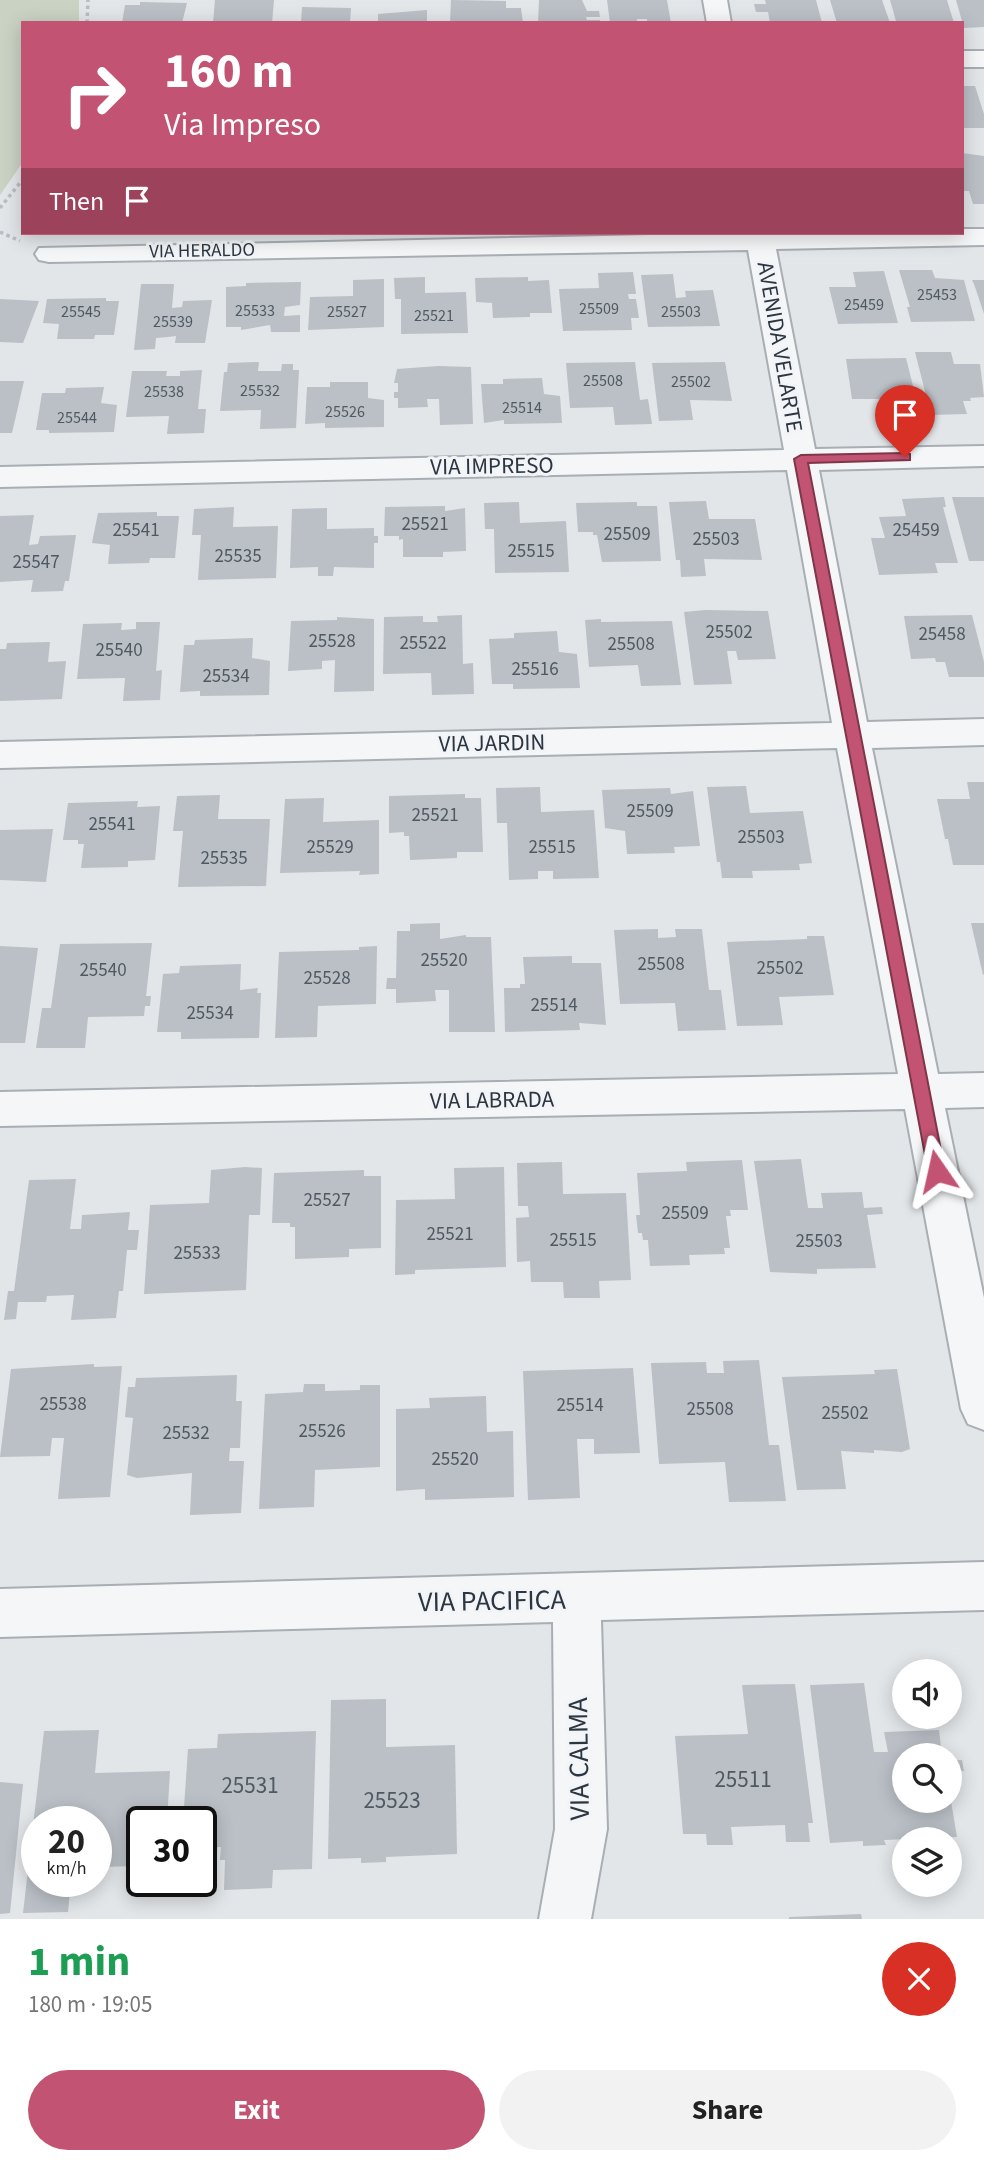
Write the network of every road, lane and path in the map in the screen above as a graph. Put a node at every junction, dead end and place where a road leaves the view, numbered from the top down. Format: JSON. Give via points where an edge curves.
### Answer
{"nodes":[{"id":1,"x":88,"y":0,"type":"edge"},
{"id":2,"x":715,"y":0,"type":"edge"},
{"id":3,"x":87,"y":21,"type":"edge"},
{"id":4,"x":719,"y":21,"type":"edge"},
{"id":5,"x":964,"y":59,"type":"edge"},
{"id":6,"x":984,"y":59,"type":"edge"},
{"id":7,"x":21,"y":182,"type":"edge"},
{"id":8,"x":0,"y":208,"type":"edge"},
{"id":9,"x":760,"y":237,"type":"edge"},
{"id":10,"x":984,"y":237,"type":"edge"},
{"id":11,"x":49,"y":254,"type":"dead end"},
{"id":12,"x":984,"y":456,"type":"edge"},
{"id":13,"x":801,"y":459,"type":"junction"},
{"id":14,"x":0,"y":477,"type":"edge"},
{"id":15,"x":984,"y":732,"type":"edge"},
{"id":16,"x":852,"y":734,"type":"junction"},
{"id":17,"x":0,"y":755,"type":"edge"},
{"id":18,"x":984,"y":1090,"type":"edge"},
{"id":19,"x":921,"y":1092,"type":"junction"},
{"id":20,"x":0,"y":1109,"type":"edge"},
{"id":21,"x":984,"y":1409,"type":"edge"},
{"id":22,"x":984,"y":1586,"type":"edge"},
{"id":23,"x":577,"y":1598,"type":"junction"},
{"id":24,"x":0,"y":1613,"type":"edge"},
{"id":25,"x":565,"y":1919,"type":"edge"}],
"edges":[{"from":1,"to":3,"type":"path"},
{"from":2,"to":4,"type":"street"},
{"from":5,"to":6,"type":"street"},
{"from":7,"to":8,"type":"path"},
{"from":9,"to":10,"type":"street","name":"VIA HERALDO"},
{"from":9,"to":11,"type":"street","name":"VIA HERALDO"},
{"from":9,"to":13,"type":"street","name":"AVENIDA VELARTE"},
{"from":12,"to":13,"type":"street","name":"VIA IMPRESO"},
{"from":13,"to":14,"type":"street","name":"VIA IMPRESO"},
{"from":13,"to":16,"type":"street","name":"AVENIDA VELARTE"},
{"from":15,"to":16,"type":"street","name":"VIA JARDIN"},
{"from":16,"to":17,"type":"street","name":"VIA JARDIN"},
{"from":16,"to":19,"type":"street","name":"AVENIDA VELARTE"},
{"from":18,"to":19,"type":"street","name":"VIA LABRADA"},
{"from":19,"to":20,"type":"street","name":"VIA LABRADA"},
{"from":19,"to":21,"type":"street","name":"AVENIDA VELARTE"},
{"from":22,"to":23,"type":"street","name":"VIA PACIFICA"},
{"from":23,"to":24,"type":"street","name":"VIA PACIFICA"},
{"from":23,"to":25,"type":"street","name":"VIA CALMA","via":[[581,1829]]}]}
